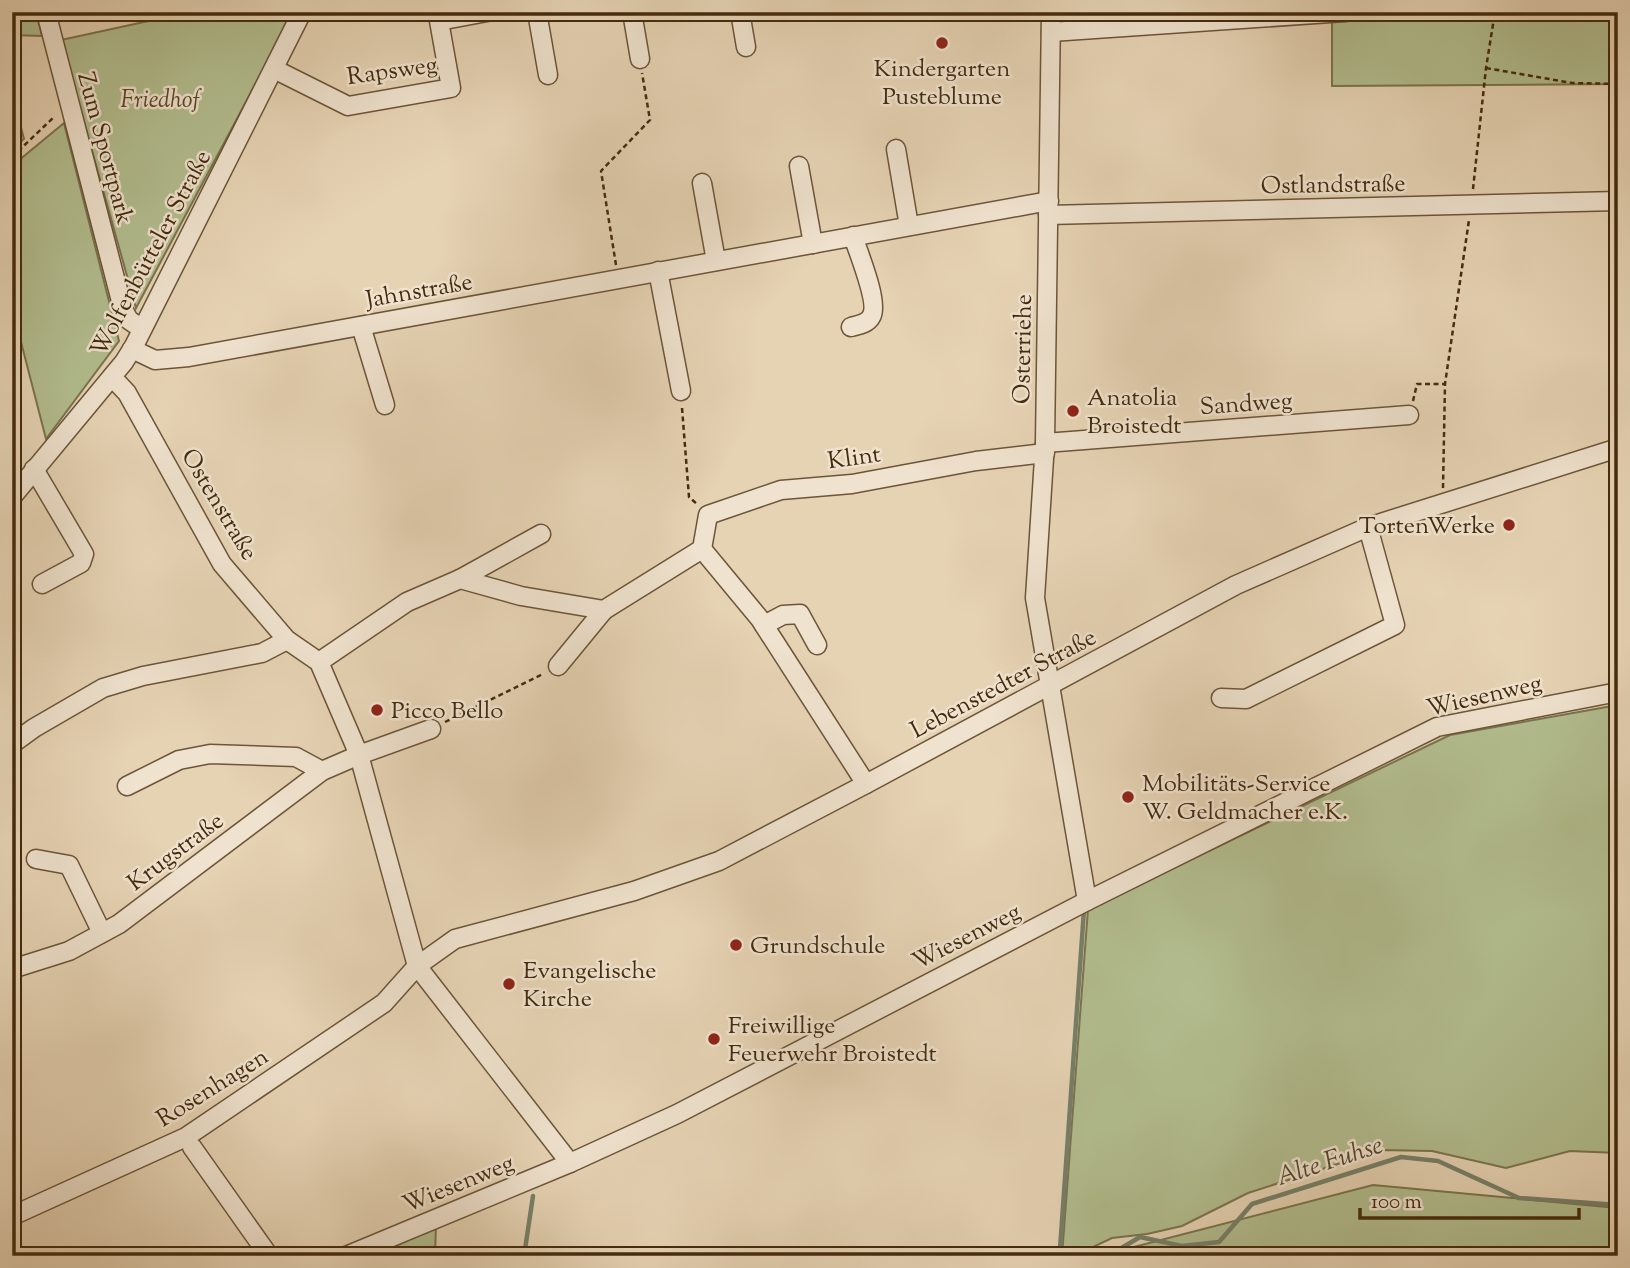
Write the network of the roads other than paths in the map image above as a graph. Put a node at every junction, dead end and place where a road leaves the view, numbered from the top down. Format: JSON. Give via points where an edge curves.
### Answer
{"nodes":[{"id":1,"x":46,"y":12,"type":"edge"},
{"id":2,"x":302,"y":12,"type":"edge"},
{"id":3,"x":487,"y":12,"type":"edge"},
{"id":4,"x":537,"y":12,"type":"edge"},
{"id":5,"x":632,"y":12,"type":"edge"},
{"id":6,"x":740,"y":12,"type":"edge"},
{"id":7,"x":1051,"y":12,"type":"edge"},
{"id":8,"x":1345,"y":12,"type":"edge"},
{"id":9,"x":1051,"y":32,"type":"junction"},
{"id":10,"x":746,"y":47,"type":"dead end"},
{"id":11,"x":640,"y":59,"type":"road end"},
{"id":12,"x":274,"y":69,"type":"junction"},
{"id":13,"x":548,"y":75,"type":"dead end"},
{"id":14,"x":896,"y":149,"type":"dead end"},
{"id":15,"x":799,"y":166,"type":"dead end"},
{"id":16,"x":702,"y":183,"type":"dead end"},
{"id":17,"x":1618,"y":201,"type":"edge"},
{"id":18,"x":1049,"y":208,"type":"junction"},
{"id":19,"x":909,"y":226,"type":"junction"},
{"id":20,"x":853,"y":236,"type":"junction"},
{"id":21,"x":813,"y":243,"type":"junction"},
{"id":22,"x":716,"y":261,"type":"junction"},
{"id":23,"x":658,"y":271,"type":"junction"},
{"id":24,"x":362,"y":326,"type":"junction"},
{"id":25,"x":851,"y":327,"type":"dead end"},
{"id":26,"x":142,"y":329,"type":"junction"},
{"id":27,"x":132,"y":349,"type":"junction"},
{"id":28,"x":112,"y":377,"type":"junction"},
{"id":29,"x":681,"y":391,"type":"road end"},
{"id":30,"x":385,"y":405,"type":"dead end"},
{"id":31,"x":1409,"y":415,"type":"dead end"},
{"id":32,"x":1045,"y":448,"type":"junction"},
{"id":33,"x":1618,"y":448,"type":"edge"},
{"id":34,"x":34,"y":470,"type":"junction"},
{"id":35,"x":12,"y":497,"type":"edge"},
{"id":36,"x":1368,"y":527,"type":"junction"},
{"id":37,"x":541,"y":534,"type":"dead end"},
{"id":38,"x":702,"y":549,"type":"junction"},
{"id":39,"x":460,"y":579,"type":"junction"},
{"id":40,"x":42,"y":584,"type":"dead end"},
{"id":41,"x":604,"y":610,"type":"junction"},
{"id":42,"x":764,"y":625,"type":"junction"},
{"id":43,"x":287,"y":640,"type":"junction"},
{"id":44,"x":817,"y":645,"type":"dead end"},
{"id":45,"x":318,"y":662,"type":"junction"},
{"id":46,"x":558,"y":666,"type":"road end"},
{"id":47,"x":1050,"y":685,"type":"junction"},
{"id":48,"x":1618,"y":692,"type":"edge"},
{"id":49,"x":1221,"y":698,"type":"dead end"},
{"id":50,"x":431,"y":729,"type":"road end"},
{"id":51,"x":12,"y":744,"type":"edge"},
{"id":52,"x":359,"y":755,"type":"junction"},
{"id":53,"x":322,"y":771,"type":"junction"},
{"id":54,"x":866,"y":784,"type":"junction"},
{"id":55,"x":127,"y":786,"type":"dead end"},
{"id":56,"x":36,"y":859,"type":"dead end"},
{"id":57,"x":1087,"y":901,"type":"junction"},
{"id":58,"x":102,"y":933,"type":"junction"},
{"id":59,"x":417,"y":965,"type":"junction"},
{"id":60,"x":12,"y":969,"type":"edge"},
{"id":61,"x":192,"y":1147,"type":"dead end"},
{"id":62,"x":570,"y":1163,"type":"junction"},
{"id":63,"x":12,"y":1216,"type":"edge"},
{"id":64,"x":269,"y":1256,"type":"edge"},
{"id":65,"x":346,"y":1256,"type":"edge"}],
"edges":[{"from":1,"to":26,"type":"street","name":"Zum Sportpark","via":[[123,309]]},
{"from":2,"to":12,"type":"street","name":"Wolfenbütteler Straße"},
{"from":3,"to":12,"type":"street","name":"Rapsweg","via":[[439,21],[451,88],[348,106]]},
{"from":4,"to":13,"type":"street"},
{"from":5,"to":11,"type":"street"},
{"from":6,"to":10,"type":"street"},
{"from":7,"to":9,"type":"street","name":"Osterriehe"},
{"from":8,"to":9,"type":"street"},
{"from":9,"to":18,"type":"street","name":"Osterriehe"},
{"from":12,"to":26,"type":"street","name":"Wolfenbütteler Straße"},
{"from":14,"to":19,"type":"street"},
{"from":15,"to":21,"type":"street"},
{"from":16,"to":22,"type":"street"},
{"from":17,"to":18,"type":"street","name":"Ostlandstraße"},
{"from":18,"to":19,"type":"street","name":"Jahnstraße"},
{"from":18,"to":32,"type":"street","name":"Osterriehe"},
{"from":19,"to":20,"type":"street","name":"Jahnstraße"},
{"from":20,"to":21,"type":"street","name":"Jahnstraße"},
{"from":20,"to":25,"type":"street","via":[[874,310],[867,322]]},
{"from":21,"to":22,"type":"street","name":"Jahnstraße"},
{"from":22,"to":23,"type":"street","name":"Jahnstraße"},
{"from":23,"to":24,"type":"street","name":"Jahnstraße"},
{"from":23,"to":29,"type":"street"},
{"from":24,"to":27,"type":"street","name":"Jahnstraße","via":[[189,358],[155,360]]},
{"from":24,"to":30,"type":"street"},
{"from":26,"to":27,"type":"street","name":"Wolfenbütteler Straße"},
{"from":27,"to":28,"type":"street","name":"Wolfenbütteler Straße"},
{"from":28,"to":34,"type":"street","name":"Wolfenbütteler Straße"},
{"from":28,"to":43,"type":"street","name":"Ostenstraße","via":[[127,393],[222,564]]},
{"from":31,"to":32,"type":"street","name":"Sandweg"},
{"from":32,"to":38,"type":"street","name":"Klint","via":[[852,484],[781,490],[708,515]]},
{"from":32,"to":47,"type":"street","name":"Osterriehe","via":[[1035,598]]},
{"from":33,"to":36,"type":"street","name":"Lebenstedter Straße"},
{"from":34,"to":35,"type":"street","name":"Wolfenbütteler Straße"},
{"from":34,"to":40,"type":"street","via":[[84,554],[81,563]]},
{"from":36,"to":47,"type":"street","name":"Lebenstedter Straße","via":[[1236,585]]},
{"from":36,"to":49,"type":"street","via":[[1395,625],[1245,699]]},
{"from":37,"to":39,"type":"street"},
{"from":38,"to":41,"type":"street"},
{"from":38,"to":42,"type":"street"},
{"from":39,"to":41,"type":"street","via":[[521,596]]},
{"from":39,"to":45,"type":"street","via":[[407,602]]},
{"from":41,"to":46,"type":"street"},
{"from":42,"to":44,"type":"street","via":[[783,615],[800,614]]},
{"from":42,"to":54,"type":"street"},
{"from":43,"to":45,"type":"street","name":"Ostenstraße"},
{"from":43,"to":51,"type":"street","via":[[262,653],[103,688]]},
{"from":45,"to":52,"type":"street"},
{"from":47,"to":54,"type":"street","name":"Lebenstedter Straße"},
{"from":47,"to":57,"type":"street","name":"Osterriehe"},
{"from":48,"to":57,"type":"street","name":"Wiesenweg","via":[[1437,727]]},
{"from":50,"to":52,"type":"street"},
{"from":52,"to":53,"type":"street","name":"Krugstraße"},
{"from":52,"to":59,"type":"street"},
{"from":53,"to":55,"type":"street","via":[[296,757],[209,754],[179,760]]},
{"from":53,"to":58,"type":"street","name":"Krugstraße","via":[[119,925]]},
{"from":54,"to":59,"type":"street","name":"Lebenstedter Straße","via":[[719,861],[634,891],[455,939]]},
{"from":56,"to":58,"type":"street","via":[[69,865]]},
{"from":57,"to":62,"type":"street","name":"Wiesenweg","via":[[677,1114]]},
{"from":58,"to":60,"type":"street","name":"Krugstraße","via":[[69,951]]},
{"from":59,"to":62,"type":"street"},
{"from":59,"to":63,"type":"street","name":"Rosenhagen","via":[[384,1003],[186,1137]]},
{"from":61,"to":64,"type":"street"},
{"from":62,"to":65,"type":"street","name":"Wiesenweg"}]}
